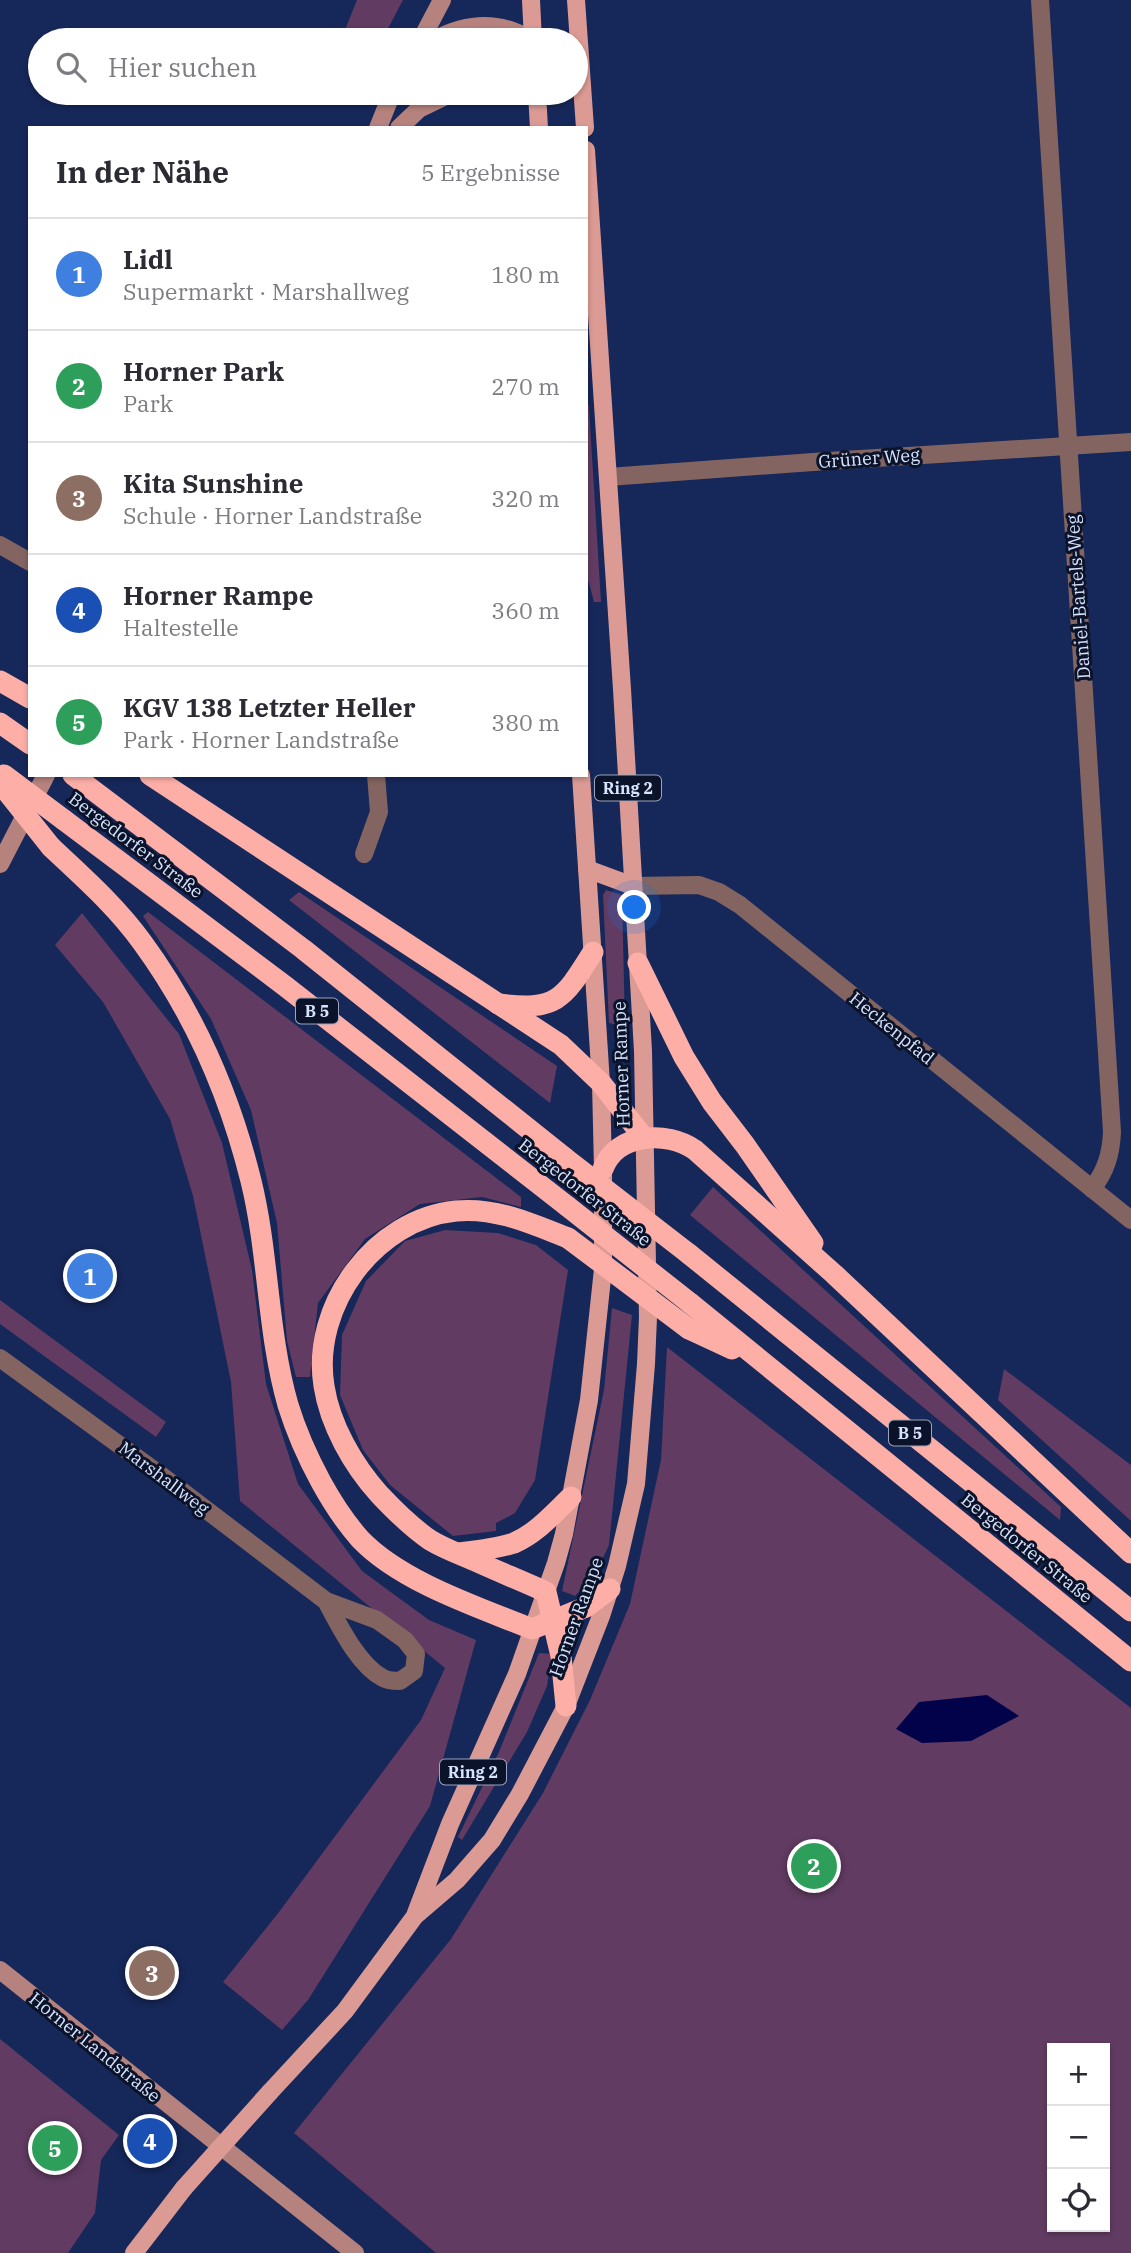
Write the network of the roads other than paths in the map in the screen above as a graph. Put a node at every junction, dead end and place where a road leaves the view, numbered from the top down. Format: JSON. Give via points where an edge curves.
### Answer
{"nodes":[{"id":1,"x":442,"y":0,"type":"edge"},
{"id":2,"x":531,"y":0,"type":"edge"},
{"id":3,"x":576,"y":0,"type":"edge"},
{"id":4,"x":1040,"y":0,"type":"edge"},
{"id":5,"x":427,"y":28,"type":"edge"},
{"id":6,"x":461,"y":28,"type":"edge"},
{"id":7,"x":502,"y":28,"type":"edge"},
{"id":8,"x":532,"y":28,"type":"edge"},
{"id":9,"x":577,"y":28,"type":"edge"},
{"id":10,"x":388,"y":105,"type":"edge"},
{"id":11,"x":427,"y":105,"type":"edge"},
{"id":12,"x":538,"y":105,"type":"edge"},
{"id":13,"x":581,"y":105,"type":"edge"},
{"id":14,"x":380,"y":126,"type":"edge"},
{"id":15,"x":401,"y":126,"type":"edge"},
{"id":16,"x":539,"y":126,"type":"edge"},
{"id":17,"x":585,"y":126,"type":"edge"},
{"id":18,"x":588,"y":184,"type":"edge"},
{"id":19,"x":1131,"y":442,"type":"edge"},
{"id":20,"x":1068,"y":445,"type":"junction"},
{"id":21,"x":608,"y":477,"type":"junction"},
{"id":22,"x":0,"y":545,"type":"edge"},
{"id":23,"x":28,"y":561,"type":"edge"},
{"id":24,"x":0,"y":681,"type":"edge"},
{"id":25,"x":28,"y":697,"type":"edge"},
{"id":26,"x":0,"y":723,"type":"edge"},
{"id":27,"x":25,"y":741,"type":"edge"},
{"id":28,"x":1,"y":776,"type":"edge"},
{"id":29,"x":45,"y":777,"type":"edge"},
{"id":30,"x":153,"y":777,"type":"edge"},
{"id":31,"x":376,"y":777,"type":"edge"},
{"id":32,"x":581,"y":777,"type":"edge"},
{"id":33,"x":78,"y":779,"type":"edge"},
{"id":34,"x":364,"y":854,"type":"dead end"},
{"id":35,"x":0,"y":864,"type":"edge"},
{"id":36,"x":587,"y":869,"type":"junction"},
{"id":37,"x":633,"y":886,"type":"junction"},
{"id":38,"x":593,"y":952,"type":"junction"},
{"id":39,"x":638,"y":963,"type":"junction"},
{"id":40,"x":496,"y":1003,"type":"junction"},
{"id":41,"x":601,"y":1083,"type":"junction"},
{"id":42,"x":644,"y":1138,"type":"junction"},
{"id":43,"x":603,"y":1169,"type":"junction"},
{"id":44,"x":1092,"y":1189,"type":"junction"},
{"id":45,"x":1131,"y":1220,"type":"edge"},
{"id":46,"x":834,"y":1274,"type":"junction"},
{"id":47,"x":0,"y":1358,"type":"edge"},
{"id":48,"x":762,"y":1364,"type":"junction"},
{"id":49,"x":571,"y":1497,"type":"junction"},
{"id":50,"x":1131,"y":1552,"type":"edge"},
{"id":51,"x":456,"y":1553,"type":"junction"},
{"id":52,"x":610,"y":1589,"type":"junction"},
{"id":53,"x":546,"y":1592,"type":"junction"},
{"id":54,"x":326,"y":1601,"type":"junction"},
{"id":55,"x":1131,"y":1611,"type":"edge"},
{"id":56,"x":554,"y":1620,"type":"junction"},
{"id":57,"x":532,"y":1629,"type":"junction"},
{"id":58,"x":1131,"y":1661,"type":"edge"},
{"id":59,"x":566,"y":1706,"type":"junction"},
{"id":60,"x":415,"y":1916,"type":"junction"},
{"id":61,"x":0,"y":1970,"type":"edge"},
{"id":62,"x":134,"y":2253,"type":"edge"},
{"id":63,"x":355,"y":2253,"type":"edge"}],
"edges":[{"from":1,"to":5,"type":"main road"},
{"from":2,"to":8,"type":"main road"},
{"from":3,"to":9,"type":"main road"},
{"from":4,"to":20,"type":"street","name":"Daniel-Bartels-Weg"},
{"from":6,"to":7,"type":"main road"},
{"from":10,"to":14,"type":"main road"},
{"from":11,"to":15,"type":"main road"},
{"from":12,"to":16,"type":"main road"},
{"from":13,"to":17,"type":"main road"},
{"from":18,"to":21,"type":"main road","name":"Horner Rampe","number":"Ring 2"},
{"from":19,"to":20,"type":"street","name":"Grüner Weg"},
{"from":20,"to":21,"type":"street","name":"Grüner Weg"},
{"from":20,"to":44,"type":"street","name":"Daniel-Bartels-Weg","via":[[1112,1132],[1109,1160]]},
{"from":21,"to":37,"type":"main road","name":"Horner Rampe","number":"Ring 2"},
{"from":22,"to":23,"type":"street"},
{"from":24,"to":25,"type":"highway"},
{"from":26,"to":27,"type":"highway"},
{"from":28,"to":48,"type":"highway","name":"Bergedorfer Straße","number":"B 5","bridge":true,"via":[[285,986]]},
{"from":28,"to":57,"type":"highway","bridge":true,"via":[[51,847],[103,895],[141,941],[209,1057],[251,1182],[288,1404],[329,1497],[362,1541],[398,1567],[449,1595]]},
{"from":29,"to":35,"type":"main road"},
{"from":30,"to":40,"type":"highway"},
{"from":31,"to":34,"type":"street","via":[[379,813]]},
{"from":32,"to":36,"type":"main road","name":"Horner Rampe","number":"Ring 2"},
{"from":33,"to":55,"type":"highway","name":"Bergedorfer Straße","number":"B 5","bridge":true,"via":[[303,949],[690,1254]]},
{"from":36,"to":37,"type":"main road"},
{"from":36,"to":38,"type":"main road","name":"Horner Rampe","number":"Ring 2"},
{"from":37,"to":39,"type":"main road","name":"Horner Rampe","number":"Ring 2"},
{"from":37,"to":44,"type":"street","name":"Heckenpfad","via":[[699,885],[740,905]]},
{"from":38,"to":40,"type":"highway","via":[[575,982],[558,998],[516,1006]]},
{"from":38,"to":41,"type":"main road","name":"Horner Rampe","number":"Ring 2"},
{"from":39,"to":42,"type":"main road","name":"Horner Rampe","number":"Ring 2"},
{"from":39,"to":46,"type":"highway","via":[[684,1058]]},
{"from":40,"to":41,"type":"highway","via":[[561,1045]]},
{"from":41,"to":42,"type":"highway"},
{"from":41,"to":43,"type":"main road","name":"Horner Rampe","number":"Ring 2"},
{"from":42,"to":43,"type":"highway","via":[[612,1152]]},
{"from":42,"to":46,"type":"highway","via":[[689,1145]]},
{"from":42,"to":52,"type":"main road","name":"Horner Rampe","number":"Ring 2","via":[[646,1364],[636,1484]]},
{"from":43,"to":49,"type":"main road","name":"Horner Rampe","number":"Ring 2","via":[[598,1328]]},
{"from":44,"to":45,"type":"street","name":"Heckenpfad"},
{"from":46,"to":50,"type":"highway"},
{"from":47,"to":54,"type":"street","name":"Marshallweg"},
{"from":48,"to":51,"type":"highway","bridge":true,"via":[[689,1329],[568,1238],[505,1214],[457,1211],[402,1228],[362,1262],[342,1292],[331,1317],[322,1368],[341,1439],[378,1492],[431,1541]]},
{"from":48,"to":58,"type":"highway","name":"Bergedorfer Straße","number":"B 5"},
{"from":49,"to":51,"type":"highway","via":[[540,1527],[515,1542]]},
{"from":49,"to":53,"type":"main road","name":"Horner Rampe","number":"Ring 2"},
{"from":51,"to":53,"type":"highway"},
{"from":52,"to":56,"type":"highway","via":[[586,1607]]},
{"from":52,"to":59,"type":"main road","name":"Horner Rampe","number":"Ring 2"},
{"from":53,"to":56,"type":"highway"},
{"from":53,"to":57,"type":"main road","name":"Horner Rampe","number":"Ring 2"},
{"from":54,"to":54,"type":"street","name":"Marshallweg","via":[[343,1634],[384,1679],[400,1681],[414,1671],[416,1654],[405,1640],[377,1619]]},
{"from":56,"to":57,"type":"highway"},
{"from":56,"to":59,"type":"highway"},
{"from":57,"to":60,"type":"main road","name":"Horner Rampe","number":"Ring 2"},
{"from":59,"to":60,"type":"main road","name":"Horner Rampe","number":"Ring 2","via":[[492,1840],[457,1880]]},
{"from":60,"to":62,"type":"main road","name":"Horner Rampe","number":"Ring 2","bridge":true,"via":[[345,2011],[184,2188]]},
{"from":61,"to":63,"type":"main road","name":"Horner Landstraße"}]}
